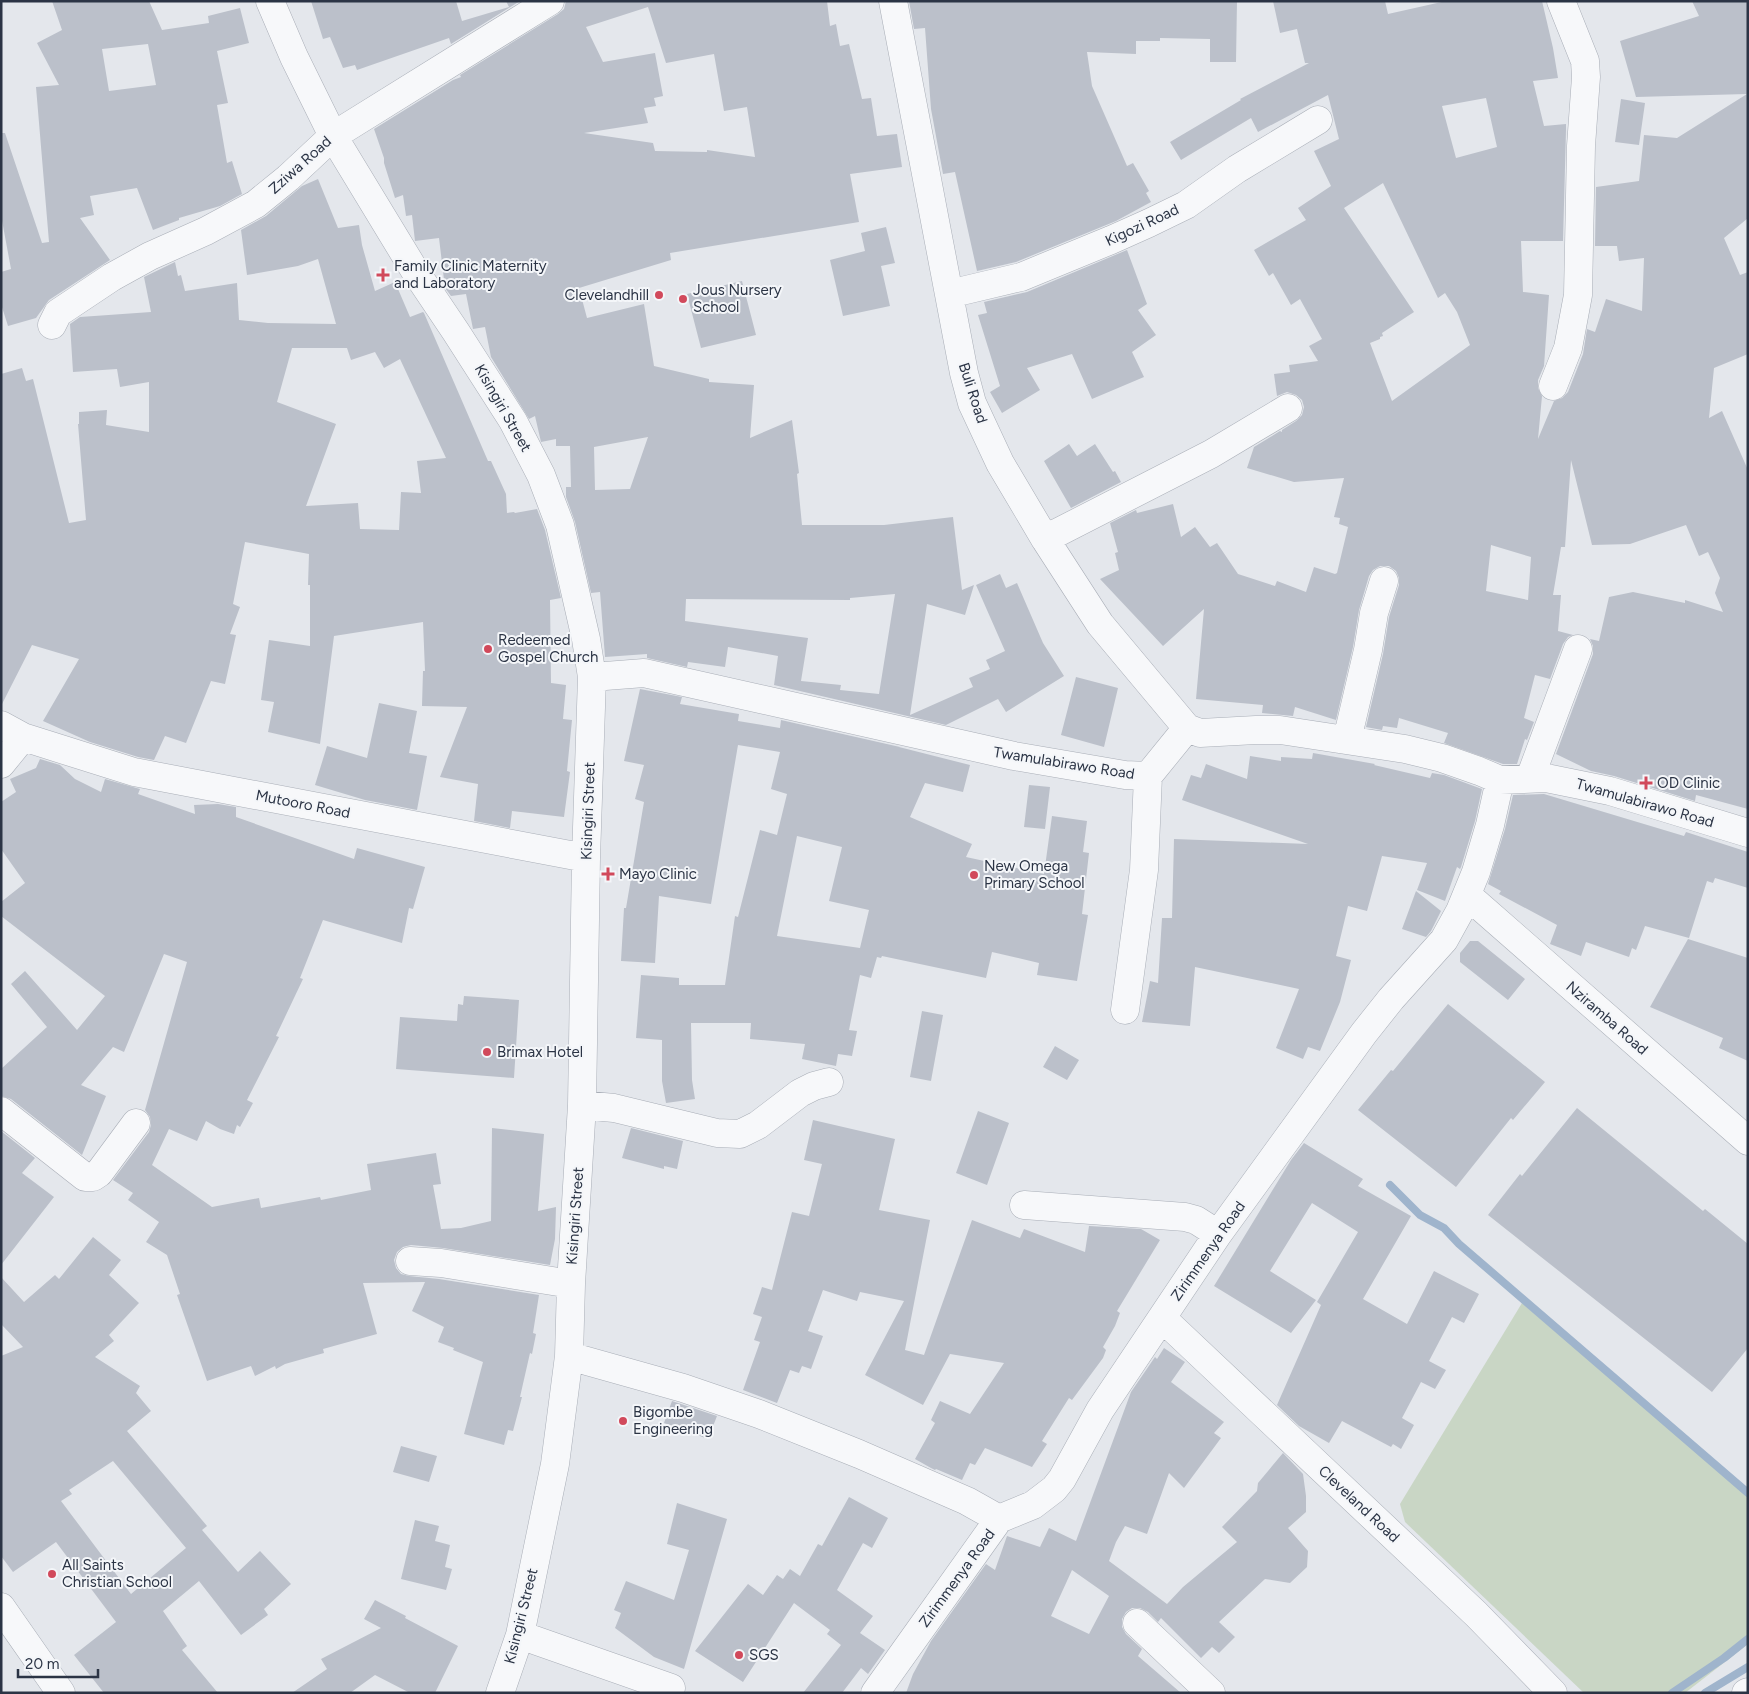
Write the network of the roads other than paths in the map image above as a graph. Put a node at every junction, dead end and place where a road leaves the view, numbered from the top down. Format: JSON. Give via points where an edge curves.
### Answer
{"nodes":[{"id":1,"x":270,"y":1,"type":"edge"},
{"id":2,"x":550,"y":1,"type":"edge"},
{"id":3,"x":893,"y":1,"type":"edge"},
{"id":4,"x":1562,"y":1,"type":"edge"},
{"id":5,"x":1318,"y":120,"type":"dead end"},
{"id":6,"x":332,"y":136,"type":"junction"},
{"id":7,"x":948,"y":294,"type":"junction"},
{"id":8,"x":52,"y":325,"type":"dead end"},
{"id":9,"x":1553,"y":386,"type":"dead end"},
{"id":10,"x":1288,"y":408,"type":"dead end"},
{"id":11,"x":1045,"y":539,"type":"junction"},
{"id":12,"x":1384,"y":581,"type":"dead end"},
{"id":13,"x":1578,"y":649,"type":"dead end"},
{"id":14,"x":592,"y":677,"type":"junction"},
{"id":15,"x":1187,"y":728,"type":"junction"},
{"id":16,"x":12,"y":731,"type":"edge"},
{"id":17,"x":1347,"y":740,"type":"junction"},
{"id":18,"x":1,"y":764,"type":"edge"},
{"id":19,"x":1148,"y":776,"type":"junction"},
{"id":20,"x":1530,"y":778,"type":"junction"},
{"id":21,"x":1500,"y":780,"type":"junction"},
{"id":22,"x":1748,"y":833,"type":"edge"},
{"id":23,"x":586,"y":858,"type":"junction"},
{"id":24,"x":1467,"y":895,"type":"junction"},
{"id":25,"x":1125,"y":1010,"type":"dead end"},
{"id":26,"x":829,"y":1082,"type":"dead end"},
{"id":27,"x":582,"y":1105,"type":"junction"},
{"id":28,"x":1,"y":1112,"type":"edge"},
{"id":29,"x":136,"y":1123,"type":"dead end"},
{"id":30,"x":1748,"y":1141,"type":"edge"},
{"id":31,"x":1024,"y":1205,"type":"dead end"},
{"id":32,"x":1218,"y":1234,"type":"junction"},
{"id":33,"x":410,"y":1260,"type":"dead end"},
{"id":34,"x":571,"y":1284,"type":"junction"},
{"id":35,"x":1162,"y":1318,"type":"junction"},
{"id":36,"x":569,"y":1356,"type":"junction"},
{"id":37,"x":999,"y":1519,"type":"junction"},
{"id":38,"x":1,"y":1606,"type":"edge"},
{"id":39,"x":1137,"y":1624,"type":"dead end"},
{"id":40,"x":520,"y":1635,"type":"junction"},
{"id":41,"x":671,"y":1688,"type":"dead end"},
{"id":42,"x":61,"y":1693,"type":"edge"},
{"id":43,"x":500,"y":1693,"type":"edge"},
{"id":44,"x":875,"y":1693,"type":"edge"},
{"id":45,"x":1211,"y":1693,"type":"edge"},
{"id":46,"x":1553,"y":1693,"type":"edge"}],
"edges":[{"from":1,"to":6,"type":"street","name":"Kisingiri Street"},
{"from":2,"to":6,"type":"street","name":"Zziwa Road"},
{"from":3,"to":7,"type":"street","name":"Buli Road"},
{"from":4,"to":9,"type":"street","via":[[1585,61],[1586,77],[1578,295],[1568,348]]},
{"from":5,"to":7,"type":"street","name":"Kigozi Road","via":[[1237,169],[1186,205],[1149,223],[1021,277]]},
{"from":6,"to":8,"type":"street","name":"Zziwa Road","via":[[256,204],[112,277],[58,313]]},
{"from":6,"to":14,"type":"street","name":"Kisingiri Street","via":[[513,421],[541,475],[560,525]]},
{"from":7,"to":11,"type":"street","name":"Buli Road","via":[[972,403],[1000,463]]},
{"from":10,"to":11,"type":"street","via":[[1211,454]]},
{"from":11,"to":15,"type":"street","name":"Buli Road","via":[[1100,624]]},
{"from":12,"to":17,"type":"street"},
{"from":13,"to":20,"type":"street"},
{"from":14,"to":19,"type":"street","name":"Twamulabirawo Road","via":[[644,674],[1014,756]]},
{"from":14,"to":23,"type":"street","name":"Kisingiri Street"},
{"from":15,"to":17,"type":"street","name":"Twamulabirawo Road","via":[[1200,733],[1280,730]]},
{"from":15,"to":19,"type":"street","name":"Twamulabirawo Road"},
{"from":16,"to":18,"type":"street"},
{"from":16,"to":23,"type":"street","name":"Mutooro Road","via":[[134,772]]},
{"from":17,"to":21,"type":"street","name":"Twamulabirawo Road","via":[[1442,758]]},
{"from":19,"to":25,"type":"street","via":[[1144,870]]},
{"from":20,"to":21,"type":"street","name":"Twamulabirawo Road"},
{"from":20,"to":22,"type":"street","name":"Twamulabirawo Road","via":[[1560,780],[1610,791]]},
{"from":21,"to":24,"type":"street","name":"Zirimmenya Road","via":[[1484,846]]},
{"from":23,"to":27,"type":"street","name":"Kisingiri Street"},
{"from":24,"to":30,"type":"street","name":"Nziramba Road"},
{"from":24,"to":32,"type":"street","name":"Zirimmenya Road","via":[[1444,940],[1364,1033]]},
{"from":26,"to":27,"type":"street","via":[[800,1093],[758,1125],[740,1134],[717,1133],[614,1108]]},
{"from":27,"to":34,"type":"street","name":"Kisingiri Street"},
{"from":28,"to":29,"type":"street","via":[[85,1176],[93,1177]]},
{"from":31,"to":32,"type":"street","via":[[1185,1217]]},
{"from":32,"to":35,"type":"street","name":"Zirimmenya Road"},
{"from":33,"to":34,"type":"street","via":[[441,1262]]},
{"from":34,"to":36,"type":"street","name":"Kisingiri Street"},
{"from":35,"to":37,"type":"street","name":"Zirimmenya Road","via":[[1100,1410],[1054,1489],[1033,1505]]},
{"from":35,"to":46,"type":"street","name":"Cleveland Road","via":[[1476,1614]]},
{"from":36,"to":37,"type":"street","via":[[683,1388],[759,1414],[859,1454]]},
{"from":36,"to":40,"type":"street","name":"Kisingiri Street","via":[[554,1464]]},
{"from":37,"to":44,"type":"street","name":"Zirimmenya Road"},
{"from":38,"to":42,"type":"street"},
{"from":39,"to":45,"type":"street"},
{"from":40,"to":41,"type":"street"},
{"from":40,"to":43,"type":"street","name":"Kisingiri Street"}]}
